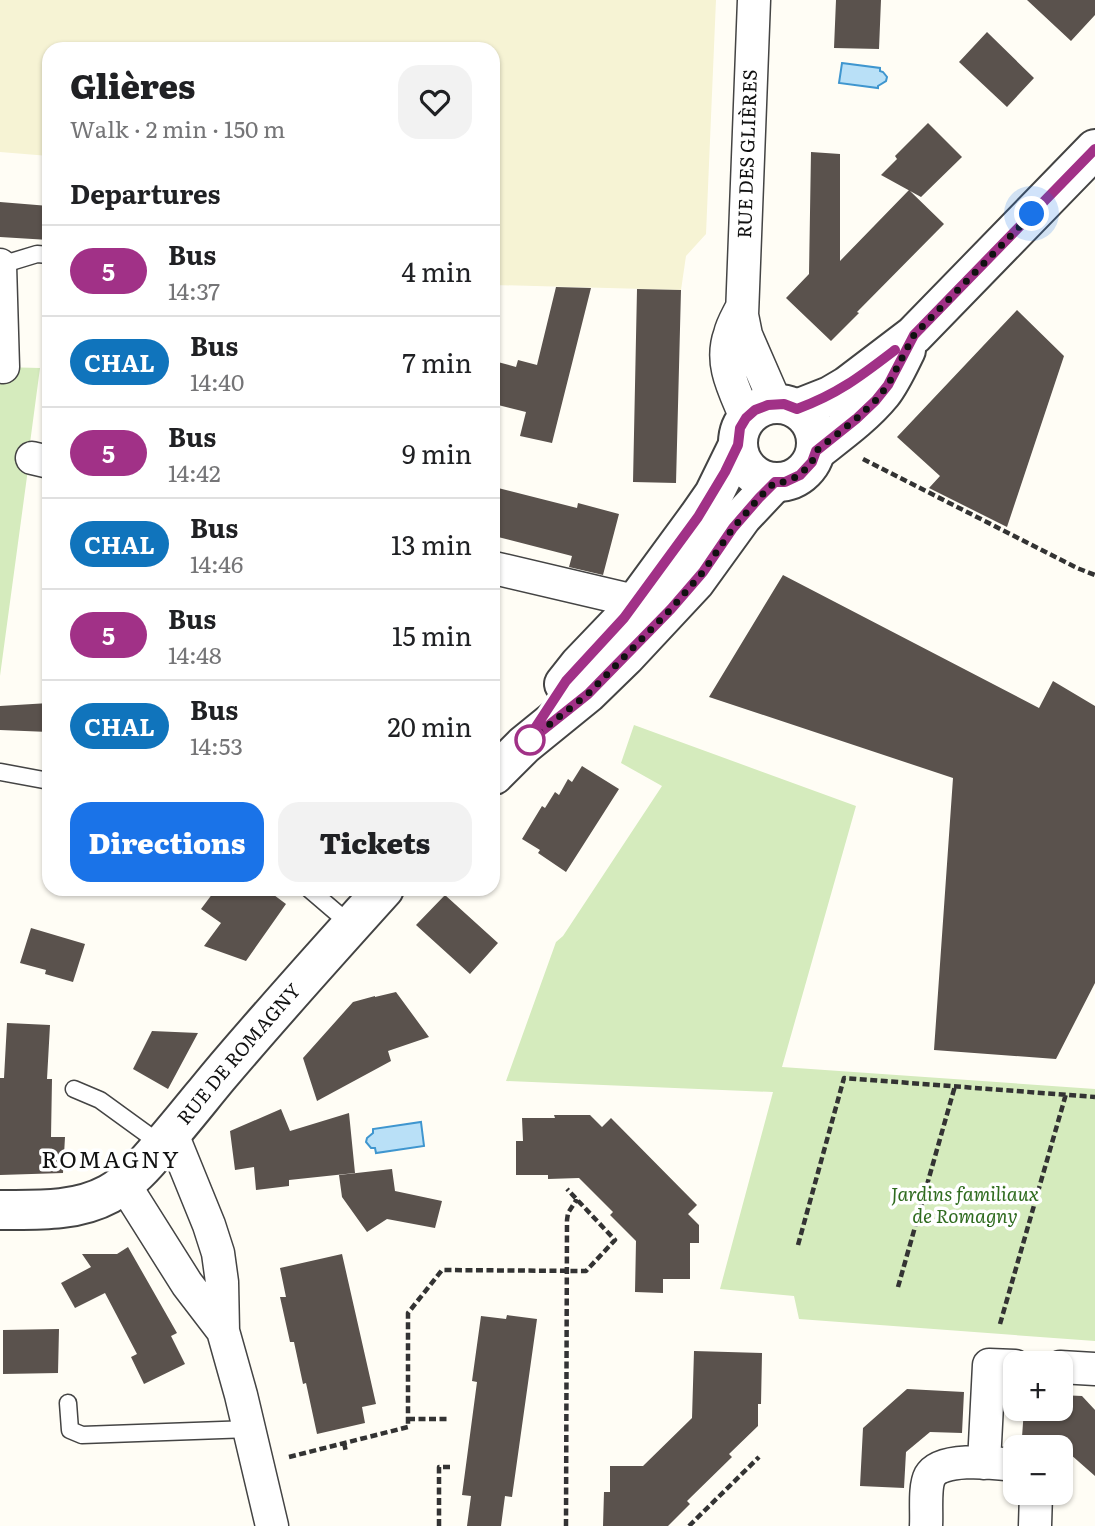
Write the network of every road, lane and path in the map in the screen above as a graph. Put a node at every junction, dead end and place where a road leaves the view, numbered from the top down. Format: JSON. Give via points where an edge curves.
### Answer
{"nodes":[{"id":1,"x":754,"y":0,"type":"edge"},
{"id":2,"x":1095,"y":149,"type":"edge"},
{"id":3,"x":42,"y":254,"type":"edge"},
{"id":4,"x":0,"y":265,"type":"edge"},
{"id":5,"x":914,"y":335,"type":"junction"},
{"id":6,"x":3,"y":368,"type":"dead end"},
{"id":7,"x":764,"y":419,"type":"junction"},
{"id":8,"x":816,"y":451,"type":"junction"},
{"id":9,"x":859,"y":457,"type":"dead end"},
{"id":10,"x":775,"y":482,"type":"junction"},
{"id":11,"x":500,"y":569,"type":"edge"},
{"id":12,"x":1095,"y":575,"type":"edge"},
{"id":13,"x":654,"y":605,"type":"junction"},
{"id":14,"x":500,"y":769,"type":"edge"},
{"id":15,"x":1,"y":772,"type":"edge"},
{"id":16,"x":42,"y":780,"type":"edge"},
{"id":17,"x":317,"y":896,"type":"edge"},
{"id":18,"x":378,"y":896,"type":"edge"},
{"id":19,"x":351,"y":925,"type":"junction"},
{"id":20,"x":955,"y":1086,"type":"junction"},
{"id":21,"x":74,"y":1089,"type":"dead end"},
{"id":22,"x":1066,"y":1094,"type":"junction"},
{"id":23,"x":1095,"y":1097,"type":"edge"},
{"id":24,"x":167,"y":1140,"type":"junction"},
{"id":25,"x":124,"y":1184,"type":"junction"},
{"id":26,"x":567,"y":1189,"type":"dead end"},
{"id":27,"x":577,"y":1199,"type":"junction"},
{"id":28,"x":0,"y":1210,"type":"edge"},
{"id":29,"x":798,"y":1245,"type":"dead end"},
{"id":30,"x":567,"y":1272,"type":"junction"},
{"id":31,"x":898,"y":1287,"type":"dead end"},
{"id":32,"x":1000,"y":1324,"type":"dead end"},
{"id":33,"x":223,"y":1331,"type":"junction"},
{"id":34,"x":1003,"y":1365,"type":"edge"},
{"id":35,"x":1073,"y":1368,"type":"edge"},
{"id":36,"x":1095,"y":1369,"type":"edge"},
{"id":37,"x":68,"y":1403,"type":"dead end"},
{"id":38,"x":408,"y":1419,"type":"junction"},
{"id":39,"x":450,"y":1419,"type":"dead end"},
{"id":40,"x":250,"y":1429,"type":"junction"},
{"id":41,"x":344,"y":1443,"type":"junction"},
{"id":42,"x":346,"y":1452,"type":"dead end"},
{"id":43,"x":759,"y":1457,"type":"dead end"},
{"id":44,"x":984,"y":1463,"type":"junction"},
{"id":45,"x":1003,"y":1464,"type":"edge"},
{"id":46,"x":258,"y":1465,"type":"junction"},
{"id":47,"x":450,"y":1467,"type":"dead end"},
{"id":48,"x":1036,"y":1505,"type":"edge"},
{"id":49,"x":272,"y":1526,"type":"edge"},
{"id":50,"x":439,"y":1526,"type":"edge"},
{"id":51,"x":566,"y":1526,"type":"edge"},
{"id":52,"x":689,"y":1526,"type":"edge"},
{"id":53,"x":926,"y":1526,"type":"edge"},
{"id":54,"x":1035,"y":1526,"type":"edge"}],
"edges":[{"from":1,"to":7,"type":"street","name":"RUE DES GLIÈRES","via":[[741,307]]},
{"from":2,"to":5,"type":"street"},
{"from":3,"to":4,"type":"lane"},
{"from":4,"to":6,"type":"street"},
{"from":5,"to":7,"type":"street","via":[[847,386]]},
{"from":5,"to":8,"type":"street","via":[[882,393]]},
{"from":7,"to":8,"type":"street","via":[[806,415],[816,434]]},
{"from":7,"to":10,"type":"street","via":[[742,461],[758,478]]},
{"from":7,"to":13,"type":"street","via":[[709,502]]},
{"from":8,"to":10,"type":"street","via":[[800,475]]},
{"from":9,"to":12,"type":"path"},
{"from":10,"to":13,"type":"street","via":[[742,517],[703,572]]},
{"from":11,"to":13,"type":"street"},
{"from":13,"to":14,"type":"street","via":[[588,694]]},
{"from":15,"to":16,"type":"lane"},
{"from":17,"to":19,"type":"lane"},
{"from":18,"to":19,"type":"street","name":"RUE DE ROMAGNY"},
{"from":19,"to":24,"type":"street","name":"RUE DE ROMAGNY"},
{"from":20,"to":22,"type":"path"},
{"from":20,"to":29,"type":"path","via":[[844,1078]]},
{"from":20,"to":31,"type":"path"},
{"from":21,"to":24,"type":"lane"},
{"from":22,"to":23,"type":"path"},
{"from":22,"to":32,"type":"path"},
{"from":24,"to":25,"type":"street","name":"RUE DE ROMAGNY"},
{"from":24,"to":33,"type":"street","via":[[216,1246]]},
{"from":25,"to":28,"type":"street","name":"RUE DE ROMAGNY","via":[[75,1207]]},
{"from":25,"to":33,"type":"street","via":[[187,1284]]},
{"from":26,"to":27,"type":"path"},
{"from":27,"to":30,"type":"path","via":[[568,1213]]},
{"from":27,"to":30,"type":"path","via":[[615,1240],[586,1271]]},
{"from":30,"to":38,"type":"path","via":[[442,1270],[408,1313]]},
{"from":30,"to":51,"type":"path"},
{"from":33,"to":40,"type":"street"},
{"from":34,"to":44,"type":"street","via":[[989,1364]]},
{"from":35,"to":36,"type":"street"},
{"from":37,"to":40,"type":"lane","via":[[71,1430],[82,1434]]},
{"from":38,"to":39,"type":"path"},
{"from":38,"to":41,"type":"path","via":[[408,1427]]},
{"from":40,"to":46,"type":"street"},
{"from":41,"to":42,"type":"path"},
{"from":41,"to":46,"type":"path"},
{"from":43,"to":52,"type":"path"},
{"from":44,"to":45,"type":"street"},
{"from":44,"to":53,"type":"street","via":[[949,1464],[932,1473]]},
{"from":46,"to":49,"type":"street"},
{"from":47,"to":50,"type":"path","via":[[439,1467]]},
{"from":48,"to":54,"type":"street"}]}
